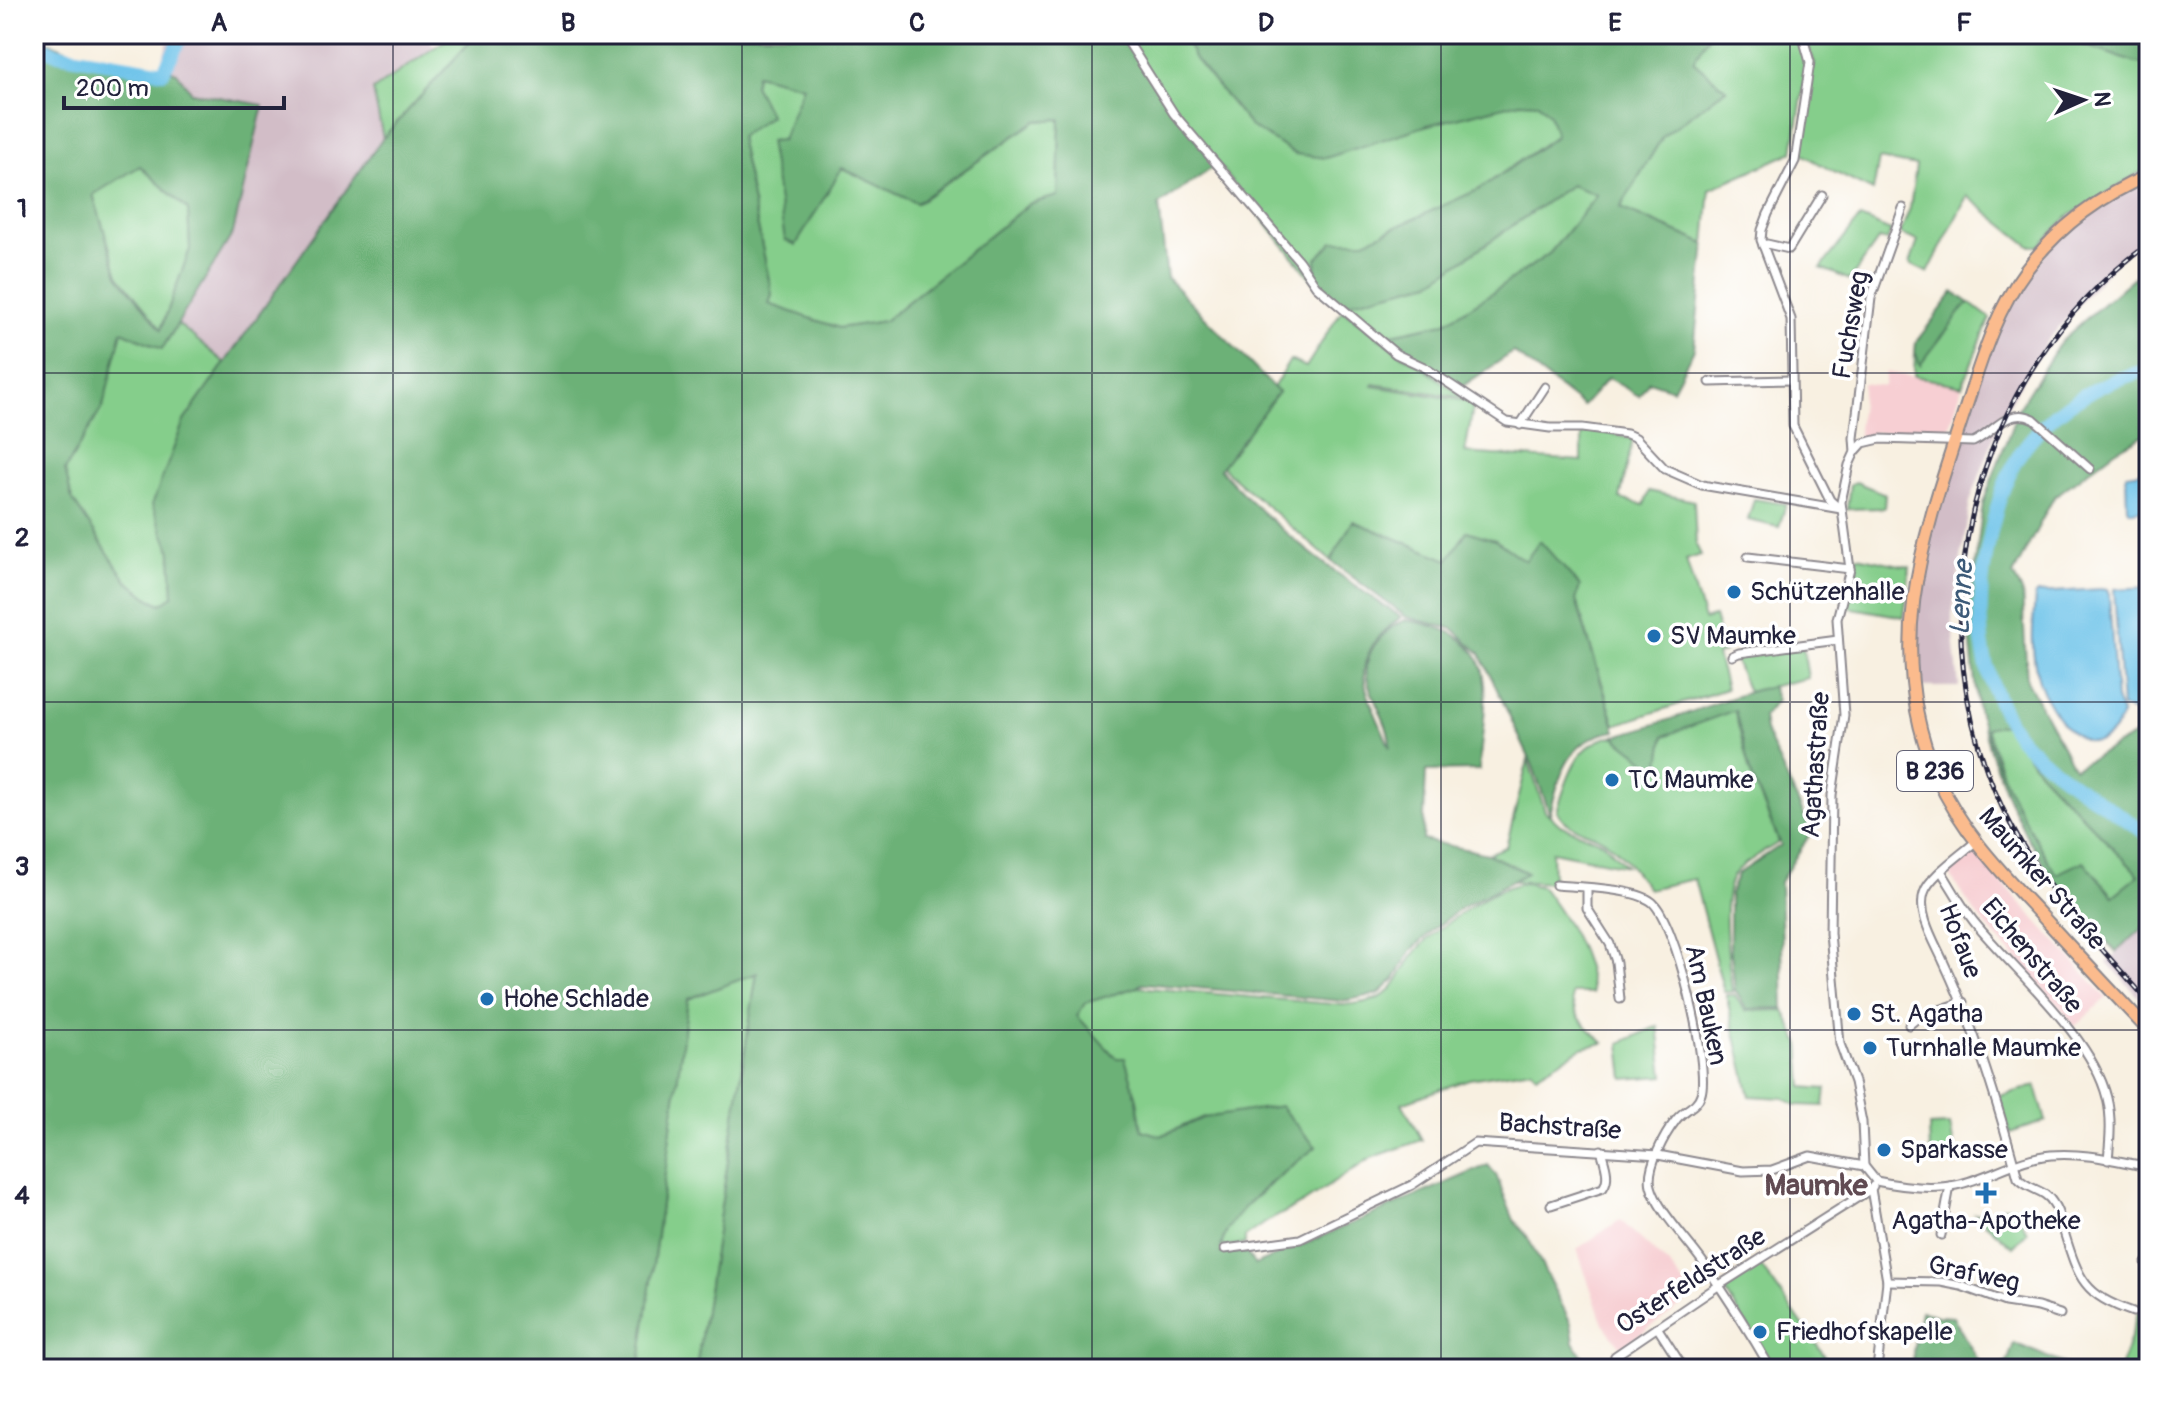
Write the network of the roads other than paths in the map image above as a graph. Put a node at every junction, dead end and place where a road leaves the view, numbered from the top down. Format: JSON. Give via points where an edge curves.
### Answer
{"nodes":[{"id":1,"x":1123,"y":34,"type":"edge"},
{"id":2,"x":1802,"y":34,"type":"edge"},
{"id":3,"x":2149,"y":175,"type":"edge"},
{"id":4,"x":1822,"y":195,"type":"dead end"},
{"id":5,"x":1903,"y":208,"type":"dead end"},
{"id":6,"x":1763,"y":246,"type":"junction"},
{"id":7,"x":1791,"y":380,"type":"junction"},
{"id":8,"x":1710,"y":382,"type":"dead end"},
{"id":9,"x":1545,"y":387,"type":"dead end"},
{"id":10,"x":1520,"y":425,"type":"junction"},
{"id":11,"x":1954,"y":443,"type":"junction"},
{"id":12,"x":1855,"y":452,"type":"junction"},
{"id":13,"x":2090,"y":469,"type":"dead end"},
{"id":14,"x":1841,"y":509,"type":"junction"},
{"id":15,"x":1748,"y":557,"type":"dead end"},
{"id":16,"x":1850,"y":569,"type":"junction"},
{"id":17,"x":1838,"y":640,"type":"junction"},
{"id":18,"x":1732,"y":656,"type":"dead end"},
{"id":19,"x":1975,"y":842,"type":"junction"},
{"id":20,"x":1941,"y":871,"type":"junction"},
{"id":21,"x":1556,"y":885,"type":"dead end"},
{"id":22,"x":1587,"y":888,"type":"junction"},
{"id":23,"x":1620,"y":999,"type":"dead end"},
{"id":24,"x":1963,"y":1002,"type":"junction"},
{"id":25,"x":1909,"y":1025,"type":"dead end"},
{"id":26,"x":2149,"y":1031,"type":"edge"},
{"id":27,"x":1601,"y":1150,"type":"junction"},
{"id":28,"x":1658,"y":1155,"type":"junction"},
{"id":29,"x":2108,"y":1160,"type":"junction"},
{"id":30,"x":2014,"y":1164,"type":"junction"},
{"id":31,"x":1864,"y":1166,"type":"junction"},
{"id":32,"x":2149,"y":1167,"type":"edge"},
{"id":33,"x":1876,"y":1181,"type":"junction"},
{"id":34,"x":1950,"y":1186,"type":"junction"},
{"id":35,"x":1871,"y":1189,"type":"junction"},
{"id":36,"x":1551,"y":1205,"type":"dead end"},
{"id":37,"x":1941,"y":1235,"type":"dead end"},
{"id":38,"x":1225,"y":1249,"type":"dead end"},
{"id":39,"x":1887,"y":1281,"type":"junction"},
{"id":40,"x":1718,"y":1286,"type":"junction"},
{"id":41,"x":2133,"y":1312,"type":"dead end"},
{"id":42,"x":2060,"y":1314,"type":"dead end"},
{"id":43,"x":1657,"y":1327,"type":"junction"},
{"id":44,"x":1615,"y":1356,"type":"dead end"},
{"id":45,"x":1684,"y":1369,"type":"edge"},
{"id":46,"x":1771,"y":1369,"type":"edge"},
{"id":47,"x":1877,"y":1369,"type":"edge"}],
"edges":[{"from":1,"to":10,"type":"street","via":[[1174,114],[1316,286],[1396,354],[1493,415]]},
{"from":2,"to":6,"type":"street","via":[[1810,62],[1795,161],[1763,226]]},
{"from":3,"to":11,"type":"main road","name":"Maumker Straße","number":"B 236","via":[[2108,195],[2060,231],[2024,272],[1995,323]]},
{"from":4,"to":6,"type":"street","via":[[1789,249]]},
{"from":5,"to":12,"type":"street","name":"Fuchsweg","via":[[1871,298]]},
{"from":6,"to":7,"type":"street","via":[[1789,308]]},
{"from":7,"to":8,"type":"street"},
{"from":7,"to":14,"type":"street","via":[[1795,432],[1830,500]]},
{"from":9,"to":10,"type":"street"},
{"from":10,"to":14,"type":"street","via":[[1627,434],[1665,469],[1702,485]]},
{"from":11,"to":12,"type":"street","via":[[1880,439],[1863,443]]},
{"from":11,"to":13,"type":"street","via":[[1981,439],[2009,417],[2024,415]]},
{"from":11,"to":19,"type":"main road","name":"Maumker Straße","number":"B 236","via":[[1918,564],[1910,666],[1930,758]]},
{"from":12,"to":14,"type":"street","name":"Agathastraße"},
{"from":14,"to":16,"type":"street","name":"Agathastraße"},
{"from":15,"to":16,"type":"street"},
{"from":16,"to":17,"type":"street","name":"Agathastraße","via":[[1838,613]]},
{"from":17,"to":18,"type":"street"},
{"from":17,"to":31,"type":"street","name":"Agathastraße","via":[[1844,715],[1830,817],[1830,933],[1840,1044],[1862,1122]]},
{"from":19,"to":20,"type":"street","name":"Hofaue"},
{"from":19,"to":26,"type":"main road","name":"Maumker Straße","number":"B 236"},
{"from":20,"to":24,"type":"street","name":"Hofaue","via":[[1924,890],[1923,910]]},
{"from":20,"to":29,"type":"street","name":"Eichenstraße","via":[[1975,922],[2065,1023],[2092,1064],[2107,1099]]},
{"from":21,"to":22,"type":"street","name":"Am Bauken"},
{"from":22,"to":23,"type":"street","via":[[1587,908],[1616,962]]},
{"from":22,"to":28,"type":"street","name":"Am Bauken","via":[[1652,902],[1681,962],[1702,1090],[1697,1104],[1678,1117]]},
{"from":24,"to":25,"type":"street"},
{"from":24,"to":30,"type":"street","name":"Hofaue"},
{"from":27,"to":28,"type":"street","name":"Bachstraße"},
{"from":27,"to":36,"type":"street","via":[[1607,1184]]},
{"from":27,"to":38,"type":"street","name":"Bachstraße","via":[[1475,1143],[1412,1185],[1300,1239]]},
{"from":28,"to":31,"type":"street","name":"Bachstraße","via":[[1753,1172],[1810,1156]]},
{"from":28,"to":40,"type":"street","via":[[1649,1171],[1655,1199]]},
{"from":29,"to":30,"type":"street","via":[[2051,1155]]},
{"from":29,"to":32,"type":"street"},
{"from":30,"to":34,"type":"street"},
{"from":30,"to":41,"type":"street","via":[[2021,1182],[2044,1192],[2054,1204],[2081,1280],[2108,1303]]},
{"from":31,"to":33,"type":"street"},
{"from":33,"to":34,"type":"street"},
{"from":33,"to":35,"type":"street"},
{"from":34,"to":37,"type":"street"},
{"from":35,"to":39,"type":"street","name":"Grafweg"},
{"from":35,"to":40,"type":"street","name":"Osterfeldstraße"},
{"from":39,"to":42,"type":"street","name":"Grafweg","via":[[1951,1284]]},
{"from":39,"to":47,"type":"street"},
{"from":40,"to":43,"type":"street","name":"Osterfeldstraße"},
{"from":40,"to":46,"type":"street"},
{"from":43,"to":44,"type":"street","name":"Osterfeldstraße"},
{"from":43,"to":45,"type":"street"}]}
